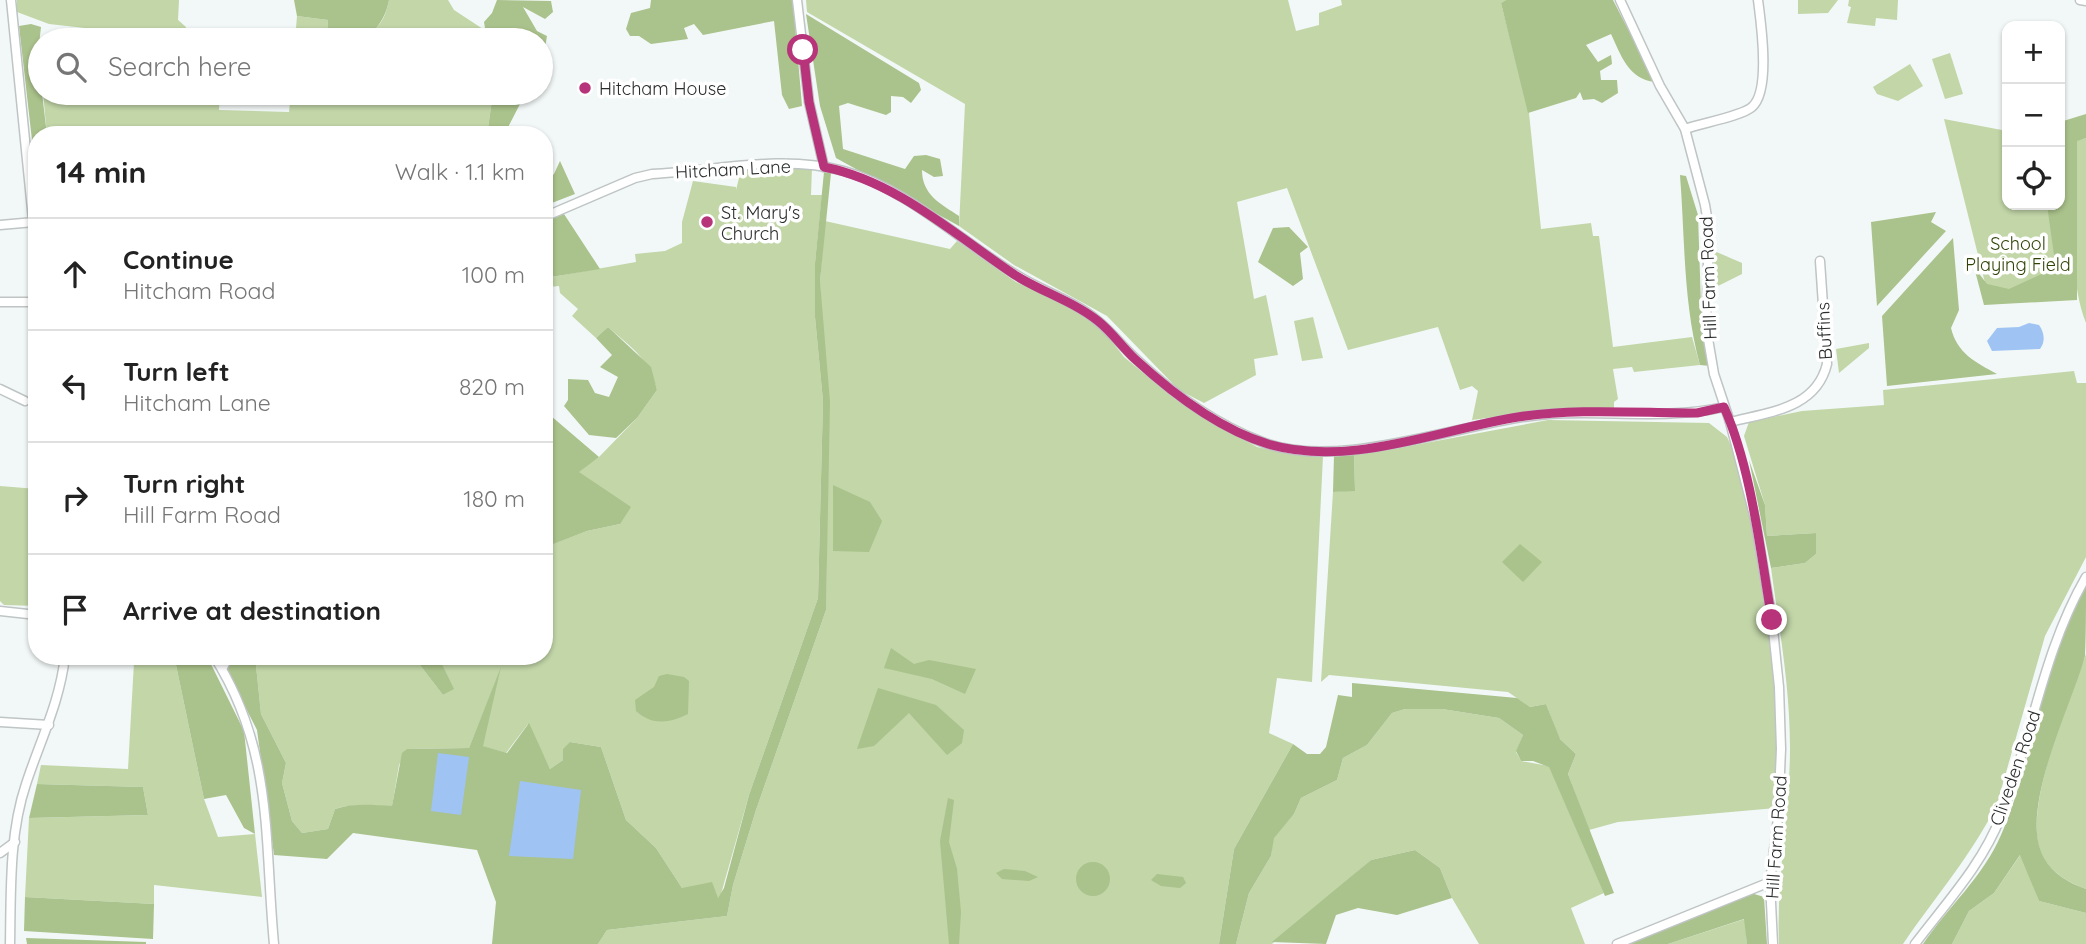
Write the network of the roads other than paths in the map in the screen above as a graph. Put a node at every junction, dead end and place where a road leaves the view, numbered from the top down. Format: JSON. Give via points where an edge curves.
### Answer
{"nodes":[{"id":1,"x":11,"y":0,"type":"edge"},
{"id":2,"x":797,"y":0,"type":"edge"},
{"id":3,"x":1620,"y":0,"type":"edge"},
{"id":4,"x":1758,"y":0,"type":"edge"},
{"id":5,"x":2080,"y":0,"type":"edge"},
{"id":6,"x":2086,"y":1,"type":"edge"},
{"id":7,"x":1685,"y":130,"type":"junction"},
{"id":8,"x":28,"y":164,"type":"edge"},
{"id":9,"x":824,"y":167,"type":"junction"},
{"id":10,"x":553,"y":213,"type":"edge"},
{"id":11,"x":28,"y":223,"type":"edge"},
{"id":12,"x":0,"y":225,"type":"edge"},
{"id":13,"x":1820,"y":261,"type":"dead end"},
{"id":14,"x":0,"y":302,"type":"edge"},
{"id":15,"x":28,"y":302,"type":"edge"},
{"id":16,"x":0,"y":389,"type":"edge"},
{"id":17,"x":25,"y":401,"type":"dead end"},
{"id":18,"x":1724,"y":407,"type":"junction"},
{"id":19,"x":1730,"y":422,"type":"junction"},
{"id":20,"x":2086,"y":577,"type":"edge"},
{"id":21,"x":0,"y":611,"type":"edge"},
{"id":22,"x":28,"y":614,"type":"edge"},
{"id":23,"x":64,"y":665,"type":"edge"},
{"id":24,"x":220,"y":665,"type":"edge"},
{"id":25,"x":224,"y":665,"type":"edge"},
{"id":26,"x":222,"y":669,"type":"junction"},
{"id":27,"x":0,"y":722,"type":"edge"},
{"id":28,"x":50,"y":725,"type":"junction"},
{"id":29,"x":15,"y":842,"type":"junction"},
{"id":30,"x":0,"y":854,"type":"edge"},
{"id":31,"x":13,"y":860,"type":"junction"},
{"id":32,"x":1770,"y":882,"type":"junction"},
{"id":33,"x":10,"y":944,"type":"edge"},
{"id":34,"x":274,"y":944,"type":"edge"},
{"id":35,"x":1617,"y":944,"type":"edge"},
{"id":36,"x":1773,"y":944,"type":"edge"},
{"id":37,"x":1915,"y":944,"type":"edge"}],
"edges":[{"from":1,"to":8,"type":"street"},
{"from":2,"to":9,"type":"street","via":[[809,102]]},
{"from":3,"to":7,"type":"street","name":"Hill Farm Road"},
{"from":4,"to":7,"type":"street","via":[[1760,96],[1753,107],[1740,113]]},
{"from":5,"to":6,"type":"street"},
{"from":7,"to":18,"type":"street","name":"Hill Farm Road","via":[[1706,205],[1706,327]]},
{"from":9,"to":10,"type":"street","name":"Hitcham Lane","via":[[764,164],[652,174]]},
{"from":9,"to":18,"type":"street","name":"Hitcham Lane","via":[[877,184],[1018,277],[1077,306],[1175,393],[1272,445],[1336,451],[1518,417],[1697,413]]},
{"from":11,"to":12,"type":"street"},
{"from":13,"to":19,"type":"street","name":"Buffins","via":[[1827,365],[1823,380],[1802,400]]},
{"from":14,"to":15,"type":"street"},
{"from":16,"to":17,"type":"street"},
{"from":18,"to":19,"type":"street","name":"Hill Farm Road"},
{"from":19,"to":32,"type":"street","name":"Hill Farm Road","via":[[1755,519],[1779,687],[1779,804]]},
{"from":20,"to":37,"type":"street","name":"Cliveden Road","via":[[2055,639],[2000,817],[1969,874]]},
{"from":21,"to":22,"type":"street"},
{"from":23,"to":28,"type":"street"},
{"from":24,"to":26,"type":"street"},
{"from":25,"to":26,"type":"street"},
{"from":26,"to":34,"type":"street","via":[[256,752],[266,805]]},
{"from":27,"to":28,"type":"street"},
{"from":28,"to":29,"type":"street","via":[[25,786]]},
{"from":29,"to":30,"type":"street"},
{"from":29,"to":31,"type":"street"},
{"from":30,"to":31,"type":"street"},
{"from":31,"to":33,"type":"street"},
{"from":32,"to":35,"type":"street"},
{"from":32,"to":36,"type":"street","name":"Hill Farm Road"}]}
